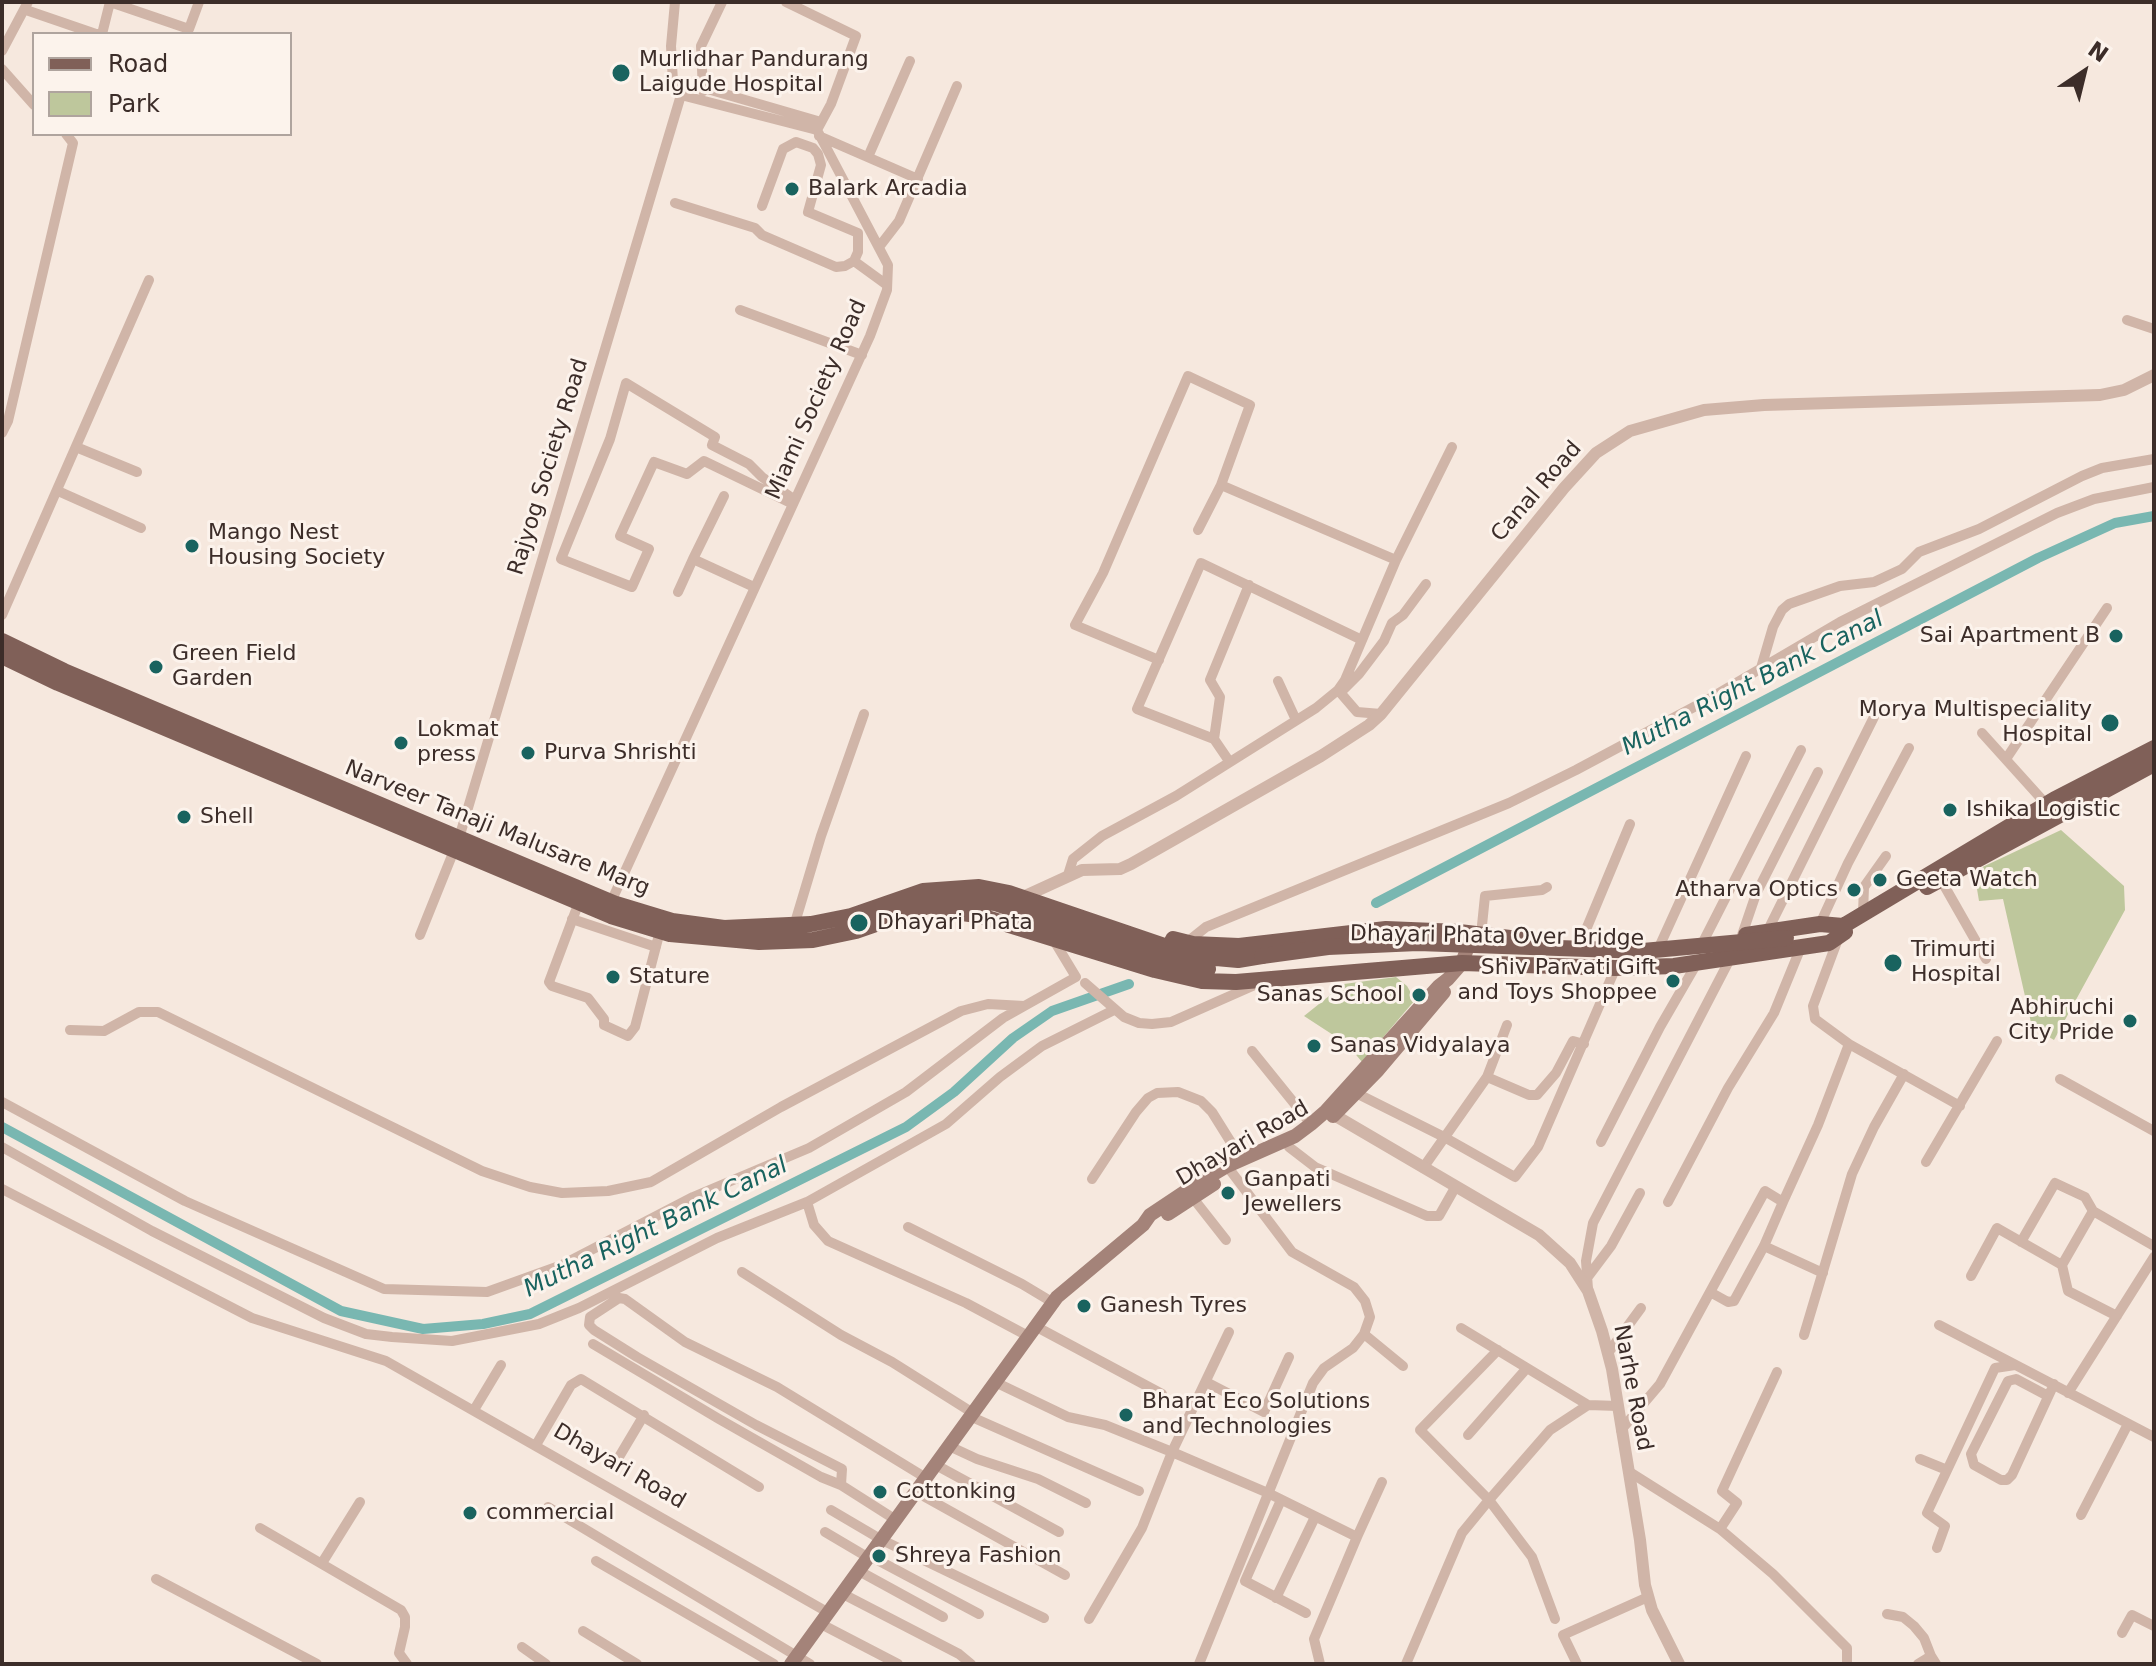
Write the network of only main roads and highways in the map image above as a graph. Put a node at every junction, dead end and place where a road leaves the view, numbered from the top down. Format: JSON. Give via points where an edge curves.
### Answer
{"nodes":[{"id":1,"x":2,"y":641,"type":"edge"},
{"id":2,"x":2,"y":656,"type":"edge"},
{"id":3,"x":61,"y":677,"type":"junction"},
{"id":4,"x":2154,"y":748,"type":"edge"},
{"id":5,"x":2154,"y":764,"type":"edge"},
{"id":6,"x":457,"y":844,"type":"junction"},
{"id":7,"x":1044,"y":906,"type":"junction"},
{"id":8,"x":917,"y":910,"type":"junction"},
{"id":9,"x":1842,"y":932,"type":"junction"},
{"id":10,"x":1477,"y":935,"type":"junction"},
{"id":11,"x":1791,"y":944,"type":"junction"},
{"id":12,"x":1462,"y":963,"type":"junction"},
{"id":13,"x":1264,"y":967,"type":"junction"},
{"id":14,"x":1448,"y":979,"type":"junction"},
{"id":15,"x":1330,"y":1113,"type":"junction"},
{"id":16,"x":1230,"y":1170,"type":"junction"},
{"id":17,"x":1143,"y":1225,"type":"junction"},
{"id":18,"x":800,"y":1662,"type":"edge"}],
"edges":[{"from":1,"to":3,"type":"main road","name":"Narveer Tanaji Malusare Marg"},
{"from":2,"to":3,"type":"main road","name":"Narveer Tanaji Malusare Marg"},
{"from":3,"to":6,"type":"main road","name":"Narveer Tanaji Malusare Marg"},
{"from":4,"to":9,"type":"main road","via":[[2046,804],[1863,913]]},
{"from":5,"to":9,"type":"main road"},
{"from":6,"to":7,"type":"main road","name":"Narveer Tanaji Malusare Marg","via":[[645,914],[724,928],[794,926],[851,916],[923,891],[979,887]]},
{"from":6,"to":8,"type":"main road","name":"Narveer Tanaji Malusare Marg","via":[[658,939],[813,940]]},
{"from":7,"to":10,"type":"main road","via":[[1067,904],[1186,943],[1239,946],[1386,929]]},
{"from":7,"to":13,"type":"main road","name":"Dhayari Phata Over Bridge","via":[[1194,956]]},
{"from":8,"to":13,"type":"main road","via":[[977,915],[1202,981]]},
{"from":8,"to":13,"type":"main road","name":"Dhayari Phata Over Bridge","via":[[967,900],[995,903],[1169,962],[1212,969]]},
{"from":9,"to":10,"type":"main road","via":[[1820,924],[1617,946]]},
{"from":9,"to":11,"type":"main road","name":"Dhayari Phata Over Bridge"},
{"from":10,"to":12,"type":"main road","name":"Dhayari Road"},
{"from":11,"to":12,"type":"main road","via":[[1730,959],[1615,968]]},
{"from":11,"to":13,"type":"main road","name":"Dhayari Phata Over Bridge","bridge":true,"via":[[1643,951],[1418,943],[1328,947]]},
{"from":12,"to":13,"type":"main road","via":[[1311,974]]},
{"from":12,"to":14,"type":"main road","name":"Dhayari Road"},
{"from":14,"to":15,"type":"main road","name":"Dhayari Road"},
{"from":14,"to":15,"type":"main road","name":"Dhayari Road","via":[[1447,989],[1424,1018],[1356,1093]]},
{"from":15,"to":16,"type":"main road","name":"Dhayari Road"},
{"from":15,"to":16,"type":"main road","name":"Dhayari Road","via":[[1289,1147]]},
{"from":16,"to":17,"type":"main road","name":"Dhayari Road","via":[[1150,1215]]},
{"from":16,"to":17,"type":"main road","name":"Dhayari Road","via":[[1156,1223]]},
{"from":17,"to":18,"type":"main road","name":"Dhayari Road","via":[[1052,1302],[825,1619]]}]}
